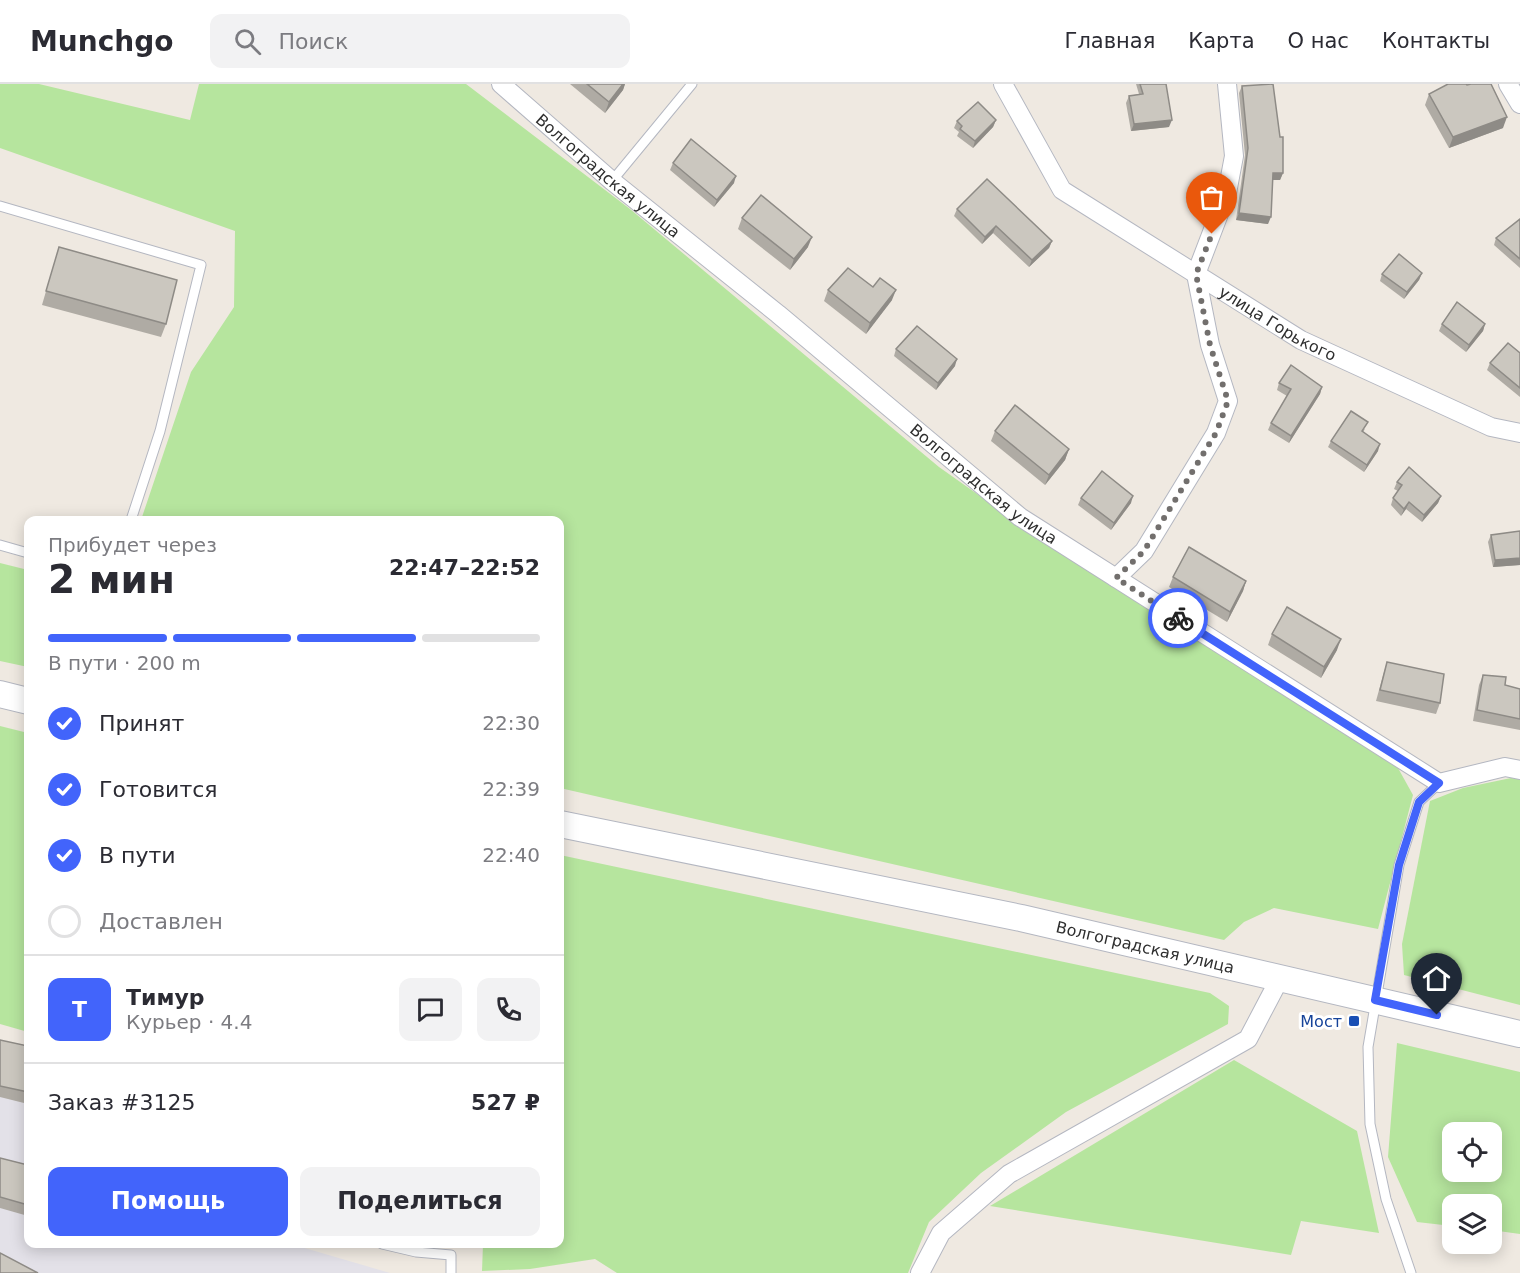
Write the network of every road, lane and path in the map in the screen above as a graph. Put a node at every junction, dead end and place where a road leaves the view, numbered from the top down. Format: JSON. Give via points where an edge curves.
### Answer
{"nodes":[{"id":1,"x":501,"y":84,"type":"edge"},
{"id":2,"x":692,"y":84,"type":"edge"},
{"id":3,"x":1003,"y":84,"type":"edge"},
{"id":4,"x":1227,"y":84,"type":"edge"},
{"id":5,"x":1508,"y":84,"type":"edge"},
{"id":6,"x":1520,"y":104,"type":"edge"},
{"id":7,"x":612,"y":181,"type":"junction"},
{"id":8,"x":0,"y":206,"type":"edge"},
{"id":9,"x":1196,"y":274,"type":"junction"},
{"id":10,"x":1520,"y":434,"type":"edge"},
{"id":11,"x":132,"y":516,"type":"edge"},
{"id":12,"x":0,"y":545,"type":"edge"},
{"id":13,"x":24,"y":552,"type":"edge"},
{"id":14,"x":1116,"y":578,"type":"junction"},
{"id":15,"x":0,"y":694,"type":"edge"},
{"id":16,"x":24,"y":700,"type":"edge"},
{"id":17,"x":1520,"y":770,"type":"edge"},
{"id":18,"x":1439,"y":783,"type":"junction"},
{"id":19,"x":564,"y":825,"type":"edge"},
{"id":20,"x":1280,"y":978,"type":"junction"},
{"id":21,"x":1375,"y":1000,"type":"junction"},
{"id":22,"x":1520,"y":1034,"type":"edge"},
{"id":23,"x":399,"y":1248,"type":"edge"},
{"id":24,"x":452,"y":1248,"type":"edge"},
{"id":25,"x":451,"y":1255,"type":"junction"},
{"id":26,"x":451,"y":1273,"type":"edge"},
{"id":27,"x":920,"y":1273,"type":"edge"},
{"id":28,"x":1411,"y":1273,"type":"edge"}],
"edges":[{"from":1,"to":7,"type":"street","name":"Волгоградская улица"},
{"from":2,"to":7,"type":"lane"},
{"from":3,"to":9,"type":"street","name":"улица Горького","via":[[1062,190]]},
{"from":4,"to":9,"type":"street","via":[[1234,156],[1227,193]]},
{"from":5,"to":6,"type":"street"},
{"from":7,"to":14,"type":"street","name":"Волгоградская улица","via":[[1020,517]]},
{"from":8,"to":11,"type":"lane","via":[[201,265],[160,431]]},
{"from":9,"to":10,"type":"street","name":"улица Горького","via":[[1301,340],[1491,427]]},
{"from":9,"to":14,"type":"street","via":[[1210,345],[1228,401],[1216,433],[1144,551]]},
{"from":12,"to":13,"type":"lane"},
{"from":14,"to":18,"type":"street","name":"Волгоградская улица"},
{"from":15,"to":16,"type":"main road"},
{"from":17,"to":18,"type":"street","via":[[1504,767]]},
{"from":18,"to":21,"type":"lane","via":[[1419,802],[1399,865]]},
{"from":19,"to":20,"type":"main road","name":"Волгоградская улица","via":[[1021,918]]},
{"from":20,"to":21,"type":"main road","name":"Волгоградская улица"},
{"from":20,"to":27,"type":"street","via":[[1248,1039],[1009,1174],[941,1233]]},
{"from":21,"to":22,"type":"main road","name":"Волгоградская улица"},
{"from":21,"to":28,"type":"lane","via":[[1368,1047],[1370,1124],[1386,1198]]},
{"from":23,"to":25,"type":"lane"},
{"from":24,"to":25,"type":"lane"},
{"from":25,"to":26,"type":"lane"}]}
